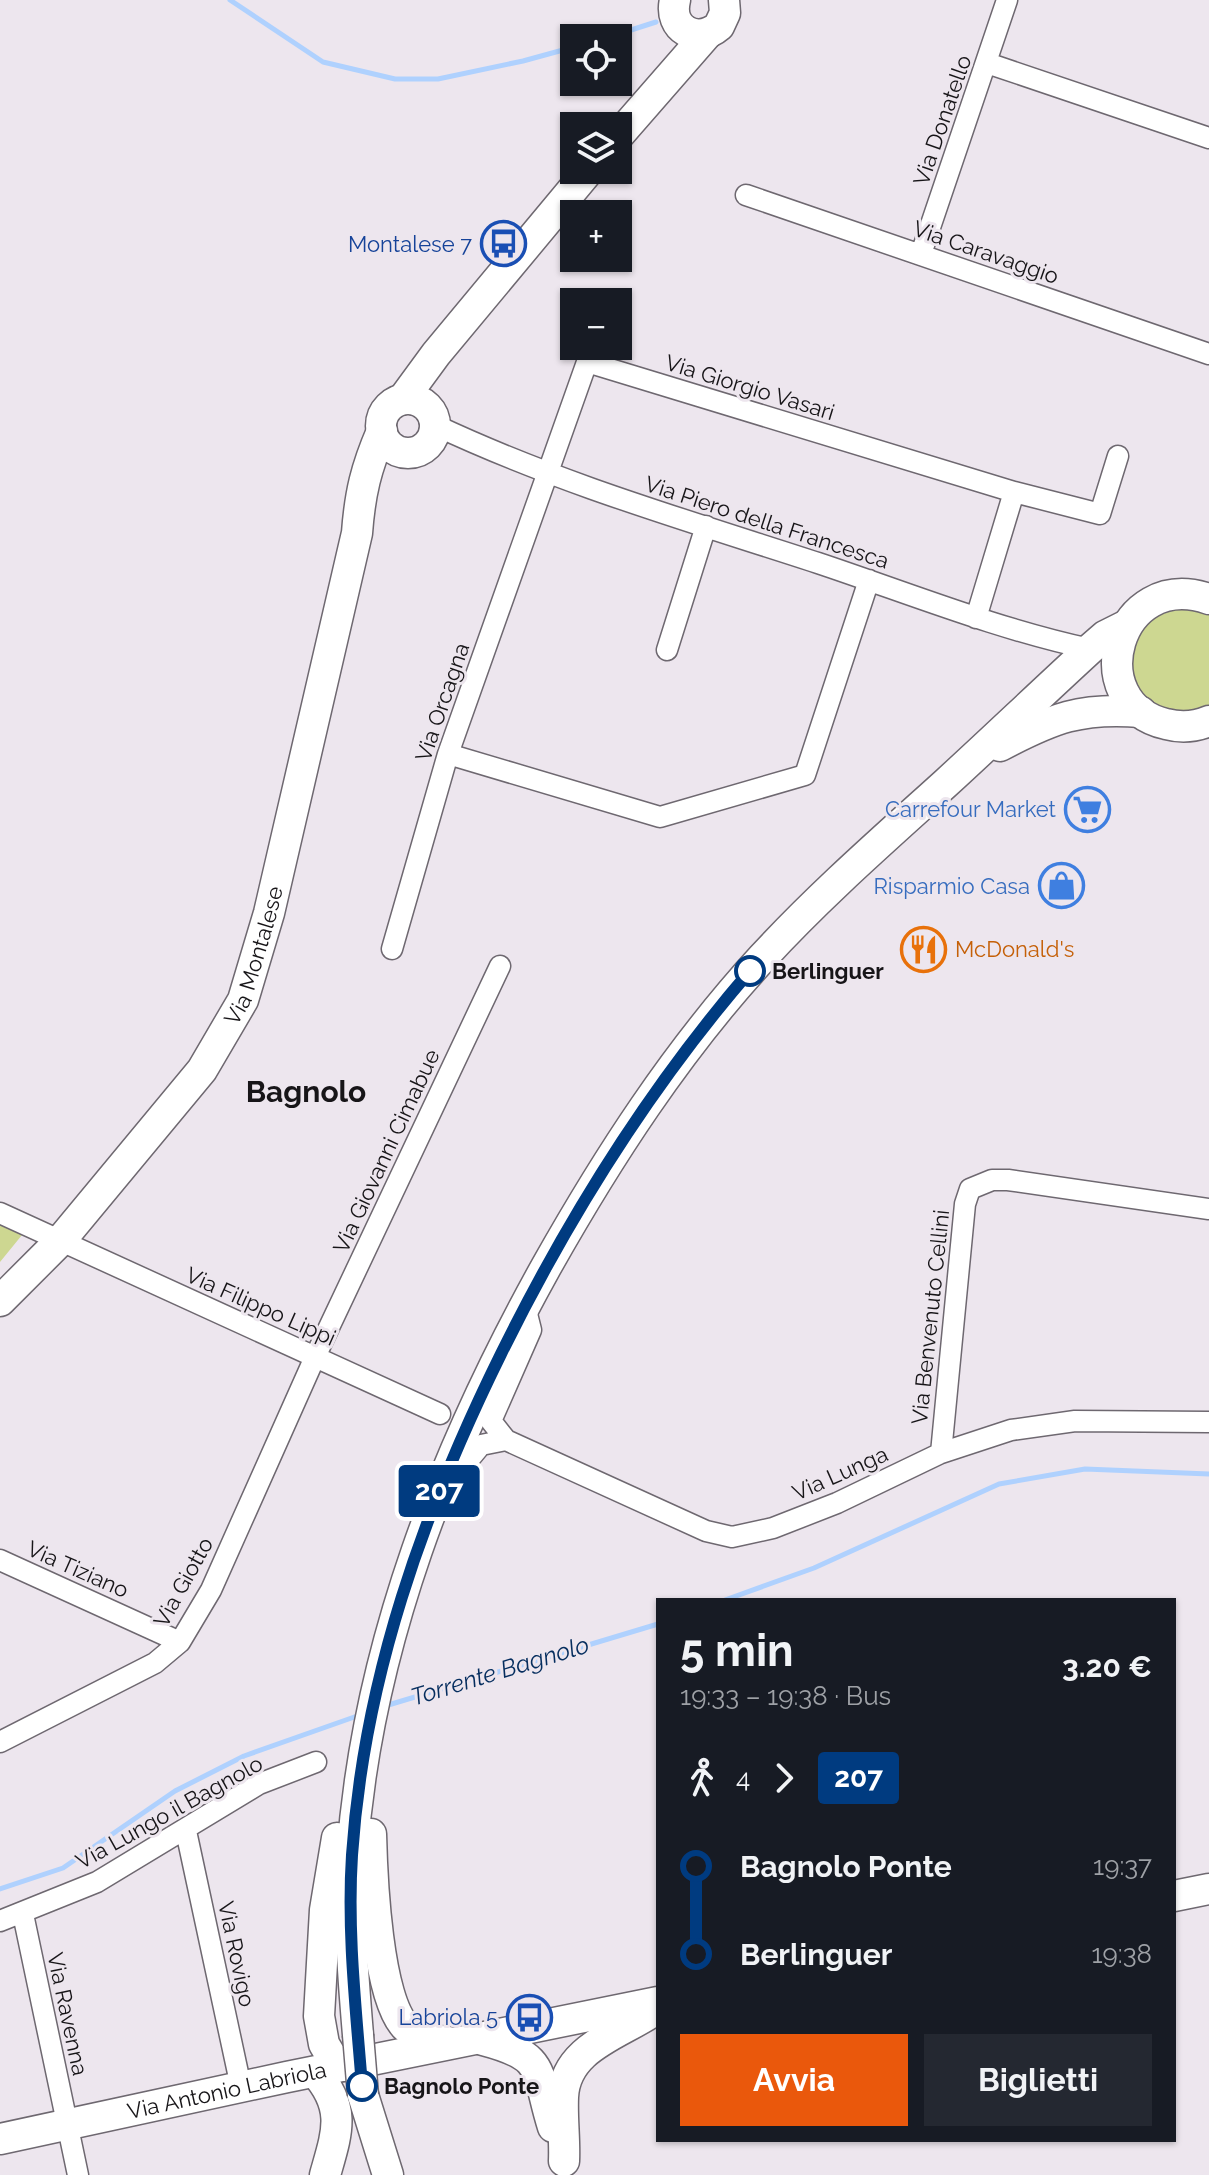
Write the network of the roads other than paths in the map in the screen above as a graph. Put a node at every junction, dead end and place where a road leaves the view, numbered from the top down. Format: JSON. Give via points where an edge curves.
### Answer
{"nodes":[{"id":1,"x":1007,"y":0,"type":"edge"},
{"id":2,"x":726,"y":2,"type":"edge"},
{"id":3,"x":674,"y":8,"type":"edge"},
{"id":4,"x":707,"y":34,"type":"junction"},
{"id":5,"x":987,"y":63,"type":"junction"},
{"id":6,"x":665,"y":79,"type":"junction"},
{"id":7,"x":632,"y":119,"type":"edge"},
{"id":8,"x":1209,"y":138,"type":"edge"},
{"id":9,"x":577,"y":184,"type":"edge"},
{"id":10,"x":746,"y":195,"type":"dead end"},
{"id":11,"x":921,"y":254,"type":"junction"},
{"id":12,"x":1209,"y":354,"type":"edge"},
{"id":13,"x":423,"y":412,"type":"junction"},
{"id":14,"x":382,"y":431,"type":"junction"},
{"id":15,"x":408,"y":453,"type":"junction"},
{"id":16,"x":1118,"y":456,"type":"dead end"},
{"id":17,"x":547,"y":474,"type":"junction"},
{"id":18,"x":1014,"y":492,"type":"junction"},
{"id":19,"x":706,"y":526,"type":"junction"},
{"id":20,"x":357,"y":533,"type":"junction"},
{"id":21,"x":1209,"y":570,"type":"edge"},
{"id":22,"x":869,"y":580,"type":"junction"},
{"id":23,"x":1176,"y":594,"type":"junction"},
{"id":24,"x":1209,"y":599,"type":"edge"},
{"id":25,"x":976,"y":618,"type":"junction"},
{"id":26,"x":1125,"y":626,"type":"junction"},
{"id":27,"x":1090,"y":649,"type":"junction"},
{"id":28,"x":667,"y":650,"type":"dead end"},
{"id":29,"x":1141,"y":712,"type":"junction"},
{"id":30,"x":1209,"y":721,"type":"edge"},
{"id":31,"x":448,"y":754,"type":"junction"},
{"id":32,"x":967,"y":764,"type":"junction"},
{"id":33,"x":392,"y":949,"type":"dead end"},
{"id":34,"x":500,"y":966,"type":"dead end"},
{"id":35,"x":1209,"y":1209,"type":"edge"},
{"id":36,"x":0,"y":1213,"type":"edge"},
{"id":37,"x":61,"y":1240,"type":"junction"},
{"id":38,"x":0,"y":1301,"type":"edge"},
{"id":39,"x":525,"y":1306,"type":"junction"},
{"id":40,"x":315,"y":1357,"type":"junction"},
{"id":41,"x":440,"y":1414,"type":"dead end"},
{"id":42,"x":1209,"y":1422,"type":"edge"},
{"id":43,"x":506,"y":1440,"type":"junction"},
{"id":44,"x":941,"y":1453,"type":"junction"},
{"id":45,"x":435,"y":1500,"type":"junction"},
{"id":46,"x":0,"y":1560,"type":"edge"},
{"id":47,"x":180,"y":1642,"type":"junction"},
{"id":48,"x":0,"y":1742,"type":"edge"},
{"id":49,"x":365,"y":1748,"type":"junction"},
{"id":50,"x":316,"y":1762,"type":"dead end"},
{"id":51,"x":360,"y":1784,"type":"junction"},
{"id":52,"x":186,"y":1831,"type":"junction"},
{"id":53,"x":1209,"y":1889,"type":"edge"},
{"id":54,"x":1176,"y":1896,"type":"edge"},
{"id":55,"x":23,"y":1914,"type":"junction"},
{"id":56,"x":0,"y":1921,"type":"edge"},
{"id":57,"x":656,"y":2002,"type":"edge"},
{"id":58,"x":656,"y":2009,"type":"edge"},
{"id":59,"x":319,"y":2016,"type":"junction"},
{"id":60,"x":548,"y":2025,"type":"junction"},
{"id":61,"x":466,"y":2041,"type":"junction"},
{"id":62,"x":570,"y":2069,"type":"junction"},
{"id":63,"x":315,"y":2072,"type":"junction"},
{"id":64,"x":241,"y":2087,"type":"junction"},
{"id":65,"x":363,"y":2095,"type":"junction"},
{"id":66,"x":67,"y":2124,"type":"junction"},
{"id":67,"x":0,"y":2139,"type":"edge"},
{"id":68,"x":565,"y":2168,"type":"edge"},
{"id":69,"x":78,"y":2175,"type":"edge"},
{"id":70,"x":325,"y":2175,"type":"edge"},
{"id":71,"x":371,"y":2175,"type":"edge"},
{"id":72,"x":388,"y":2175,"type":"edge"}],
"edges":[{"from":1,"to":5,"type":"street","name":"Via Donatello"},
{"from":2,"to":4,"type":"main road","via":[[723,20]]},
{"from":3,"to":4,"type":"main road","via":[[688,33]]},
{"from":3,"to":6,"type":"main road","via":[[675,51]]},
{"from":4,"to":6,"type":"main road"},
{"from":5,"to":8,"type":"street"},
{"from":5,"to":11,"type":"street","name":"Via Donatello"},
{"from":6,"to":7,"type":"main road"},
{"from":9,"to":13,"type":"main road","name":"Via Montalese","via":[[436,354]]},
{"from":10,"to":11,"type":"street","name":"Via Caravaggio"},
{"from":11,"to":12,"type":"street","name":"Via Caravaggio"},
{"from":13,"to":14,"type":"main road","name":"Via Montalese","via":[[388,407]]},
{"from":13,"to":15,"type":"main road","name":"Via Montalese","via":[[430,441]]},
{"from":13,"to":17,"type":"street","name":"Via Piero della Francesca"},
{"from":14,"to":15,"type":"main road","via":[[391,447]]},
{"from":14,"to":20,"type":"main road","name":"Via Montalese","via":[[367,464]]},
{"from":15,"to":20,"type":"main road","name":"Via Montalese","via":[[376,491]]},
{"from":16,"to":18,"type":"street","name":"Via Giorgio Vasari","via":[[1100,514]]},
{"from":17,"to":18,"type":"street","name":"Via Giorgio Vasari","via":[[587,362]]},
{"from":17,"to":19,"type":"street","name":"Via Piero della Francesca"},
{"from":17,"to":31,"type":"street","name":"Via Orcagna"},
{"from":18,"to":25,"type":"street"},
{"from":19,"to":22,"type":"street","name":"Via Piero della Francesca"},
{"from":19,"to":28,"type":"street"},
{"from":20,"to":37,"type":"main road","name":"Via Montalese","via":[[269,913],[243,1000],[202,1070]]},
{"from":21,"to":23,"type":"main road"},
{"from":22,"to":25,"type":"street","name":"Via Piero della Francesca"},
{"from":22,"to":31,"type":"street","via":[[805,775],[660,817]]},
{"from":23,"to":24,"type":"main road"},
{"from":23,"to":26,"type":"main road","via":[[1147,604]]},
{"from":25,"to":27,"type":"street","name":"Via Piero della Francesca"},
{"from":26,"to":27,"type":"main road"},
{"from":26,"to":29,"type":"main road","via":[[1118,643],[1118,672],[1128,698]]},
{"from":27,"to":32,"type":"main road"},
{"from":29,"to":30,"type":"main road","via":[[1177,727]]},
{"from":29,"to":32,"type":"main road","via":[[1082,713],[1044,722]]},
{"from":31,"to":33,"type":"street","name":"Via Orcagna"},
{"from":32,"to":39,"type":"main road","via":[[821,897],[711,1017],[623,1136]]},
{"from":34,"to":40,"type":"street","name":"Via Giovanni Cimabue"},
{"from":35,"to":44,"type":"street","name":"Via Benvenuto Cellini","via":[[1008,1180],[970,1189]]},
{"from":36,"to":37,"type":"street","name":"Via Filippo Lippi"},
{"from":37,"to":38,"type":"main road","name":"Via Montalese"},
{"from":37,"to":40,"type":"street","name":"Via Filippo Lippi"},
{"from":39,"to":43,"type":"street","via":[[531,1330],[491,1421]]},
{"from":39,"to":45,"type":"main road"},
{"from":40,"to":41,"type":"street","name":"Via Filippo Lippi"},
{"from":40,"to":47,"type":"street","name":"Via Giotto","via":[[211,1590]]},
{"from":42,"to":44,"type":"street","name":"Via Lunga","via":[[1046,1424]]},
{"from":43,"to":44,"type":"street","name":"Via Lunga","via":[[706,1531],[732,1537],[773,1528],[837,1503]]},
{"from":43,"to":45,"type":"street","via":[[481,1445]]},
{"from":45,"to":49,"type":"main road","via":[[379,1676]]},
{"from":46,"to":47,"type":"street","name":"Via Tiziano"},
{"from":47,"to":48,"type":"street","name":"Via Giotto","via":[[155,1663]]},
{"from":49,"to":51,"type":"main road"},
{"from":49,"to":59,"type":"main road","via":[[335,1849],[325,1910]]},
{"from":50,"to":52,"type":"street","name":"Via Lungo il Bagnolo","via":[[259,1784]]},
{"from":51,"to":61,"type":"main road","via":[[371,1820],[377,1934],[398,2015],[418,2036]]},
{"from":51,"to":65,"type":"main road","bridge":true,"via":[[350,1914]]},
{"from":52,"to":55,"type":"street","name":"Via Lungo il Bagnolo","via":[[97,1882]]},
{"from":52,"to":64,"type":"street","name":"Via Rovigo"},
{"from":53,"to":54,"type":"main road"},
{"from":55,"to":56,"type":"street","name":"Via Lungo il Bagnolo"},
{"from":55,"to":66,"type":"street","name":"Via Ravenna"},
{"from":57,"to":60,"type":"main road","name":"Via Antonio Labriola"},
{"from":58,"to":62,"type":"main road","via":[[590,2048]]},
{"from":59,"to":63,"type":"main road","via":[[308,2049]]},
{"from":59,"to":63,"type":"main road","via":[[331,2056]]},
{"from":60,"to":61,"type":"main road","name":"Via Antonio Labriola"},
{"from":60,"to":62,"type":"main road","via":[[568,2051]]},
{"from":61,"to":63,"type":"main road","name":"Via Antonio Labriola"},
{"from":61,"to":68,"type":"main road","via":[[512,2047],[530,2060],[542,2084]]},
{"from":62,"to":68,"type":"main road","via":[[563,2099]]},
{"from":63,"to":64,"type":"main road","name":"Via Antonio Labriola"},
{"from":63,"to":70,"type":"main road","via":[[332,2097],[338,2123]]},
{"from":64,"to":66,"type":"main road","name":"Via Antonio Labriola"},
{"from":65,"to":71,"type":"main road"},
{"from":65,"to":72,"type":"main road"},
{"from":66,"to":67,"type":"main road","name":"Via Antonio Labriola"},
{"from":66,"to":69,"type":"street","name":"Via Ravenna"}]}
